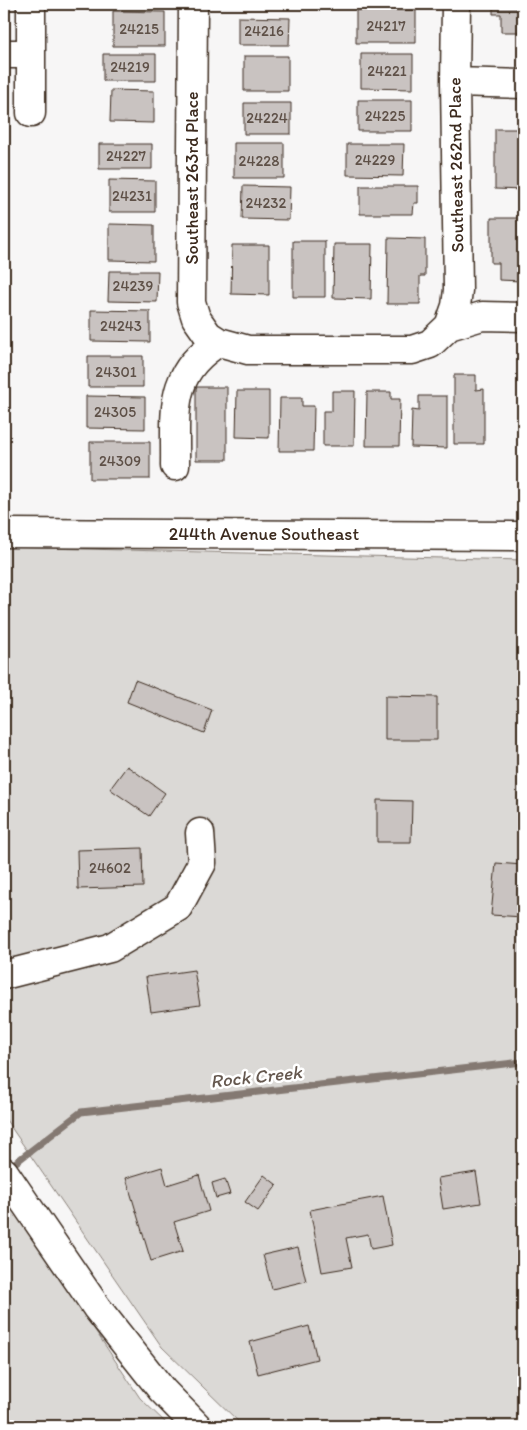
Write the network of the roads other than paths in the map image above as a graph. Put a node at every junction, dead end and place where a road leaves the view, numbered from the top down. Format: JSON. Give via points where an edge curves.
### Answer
{"nodes":[{"id":1,"x":31,"y":4,"type":"edge"},
{"id":2,"x":193,"y":4,"type":"edge"},
{"id":3,"x":456,"y":4,"type":"edge"},
{"id":4,"x":4,"y":54,"type":"edge"},
{"id":5,"x":31,"y":54,"type":"junction"},
{"id":6,"x":455,"y":82,"type":"junction"},
{"id":7,"x":523,"y":84,"type":"edge"},
{"id":8,"x":30,"y":113,"type":"dead end"},
{"id":9,"x":523,"y":317,"type":"edge"},
{"id":10,"x":448,"y":326,"type":"junction"},
{"id":11,"x":219,"y":342,"type":"junction"},
{"id":12,"x":175,"y":466,"type":"dead end"},
{"id":13,"x":4,"y":533,"type":"edge"},
{"id":14,"x":523,"y":536,"type":"edge"},
{"id":15,"x":200,"y":833,"type":"dead end"},
{"id":16,"x":4,"y":976,"type":"edge"},
{"id":17,"x":4,"y":1172,"type":"edge"},
{"id":18,"x":196,"y":1426,"type":"edge"}],
"edges":[{"from":1,"to":5,"type":"street"},
{"from":2,"to":11,"type":"street","name":"Southeast 263rd Place","via":[[191,302],[196,318],[208,335]]},
{"from":3,"to":6,"type":"street","name":"Southeast 262nd Place"},
{"from":4,"to":5,"type":"street"},
{"from":5,"to":8,"type":"street"},
{"from":6,"to":7,"type":"street"},
{"from":6,"to":10,"type":"street","name":"Southeast 262nd Place","via":[[458,290]]},
{"from":9,"to":10,"type":"street","via":[[482,316]]},
{"from":10,"to":11,"type":"street","via":[[430,344],[412,350],[248,350]]},
{"from":11,"to":12,"type":"street","via":[[204,350],[186,371],[178,390]]},
{"from":13,"to":14,"type":"street","name":"244th Avenue Southeast"},
{"from":15,"to":16,"type":"street","via":[[202,863],[178,907],[110,948]]},
{"from":17,"to":18,"type":"street","via":[[97,1308],[162,1390]]}]}
